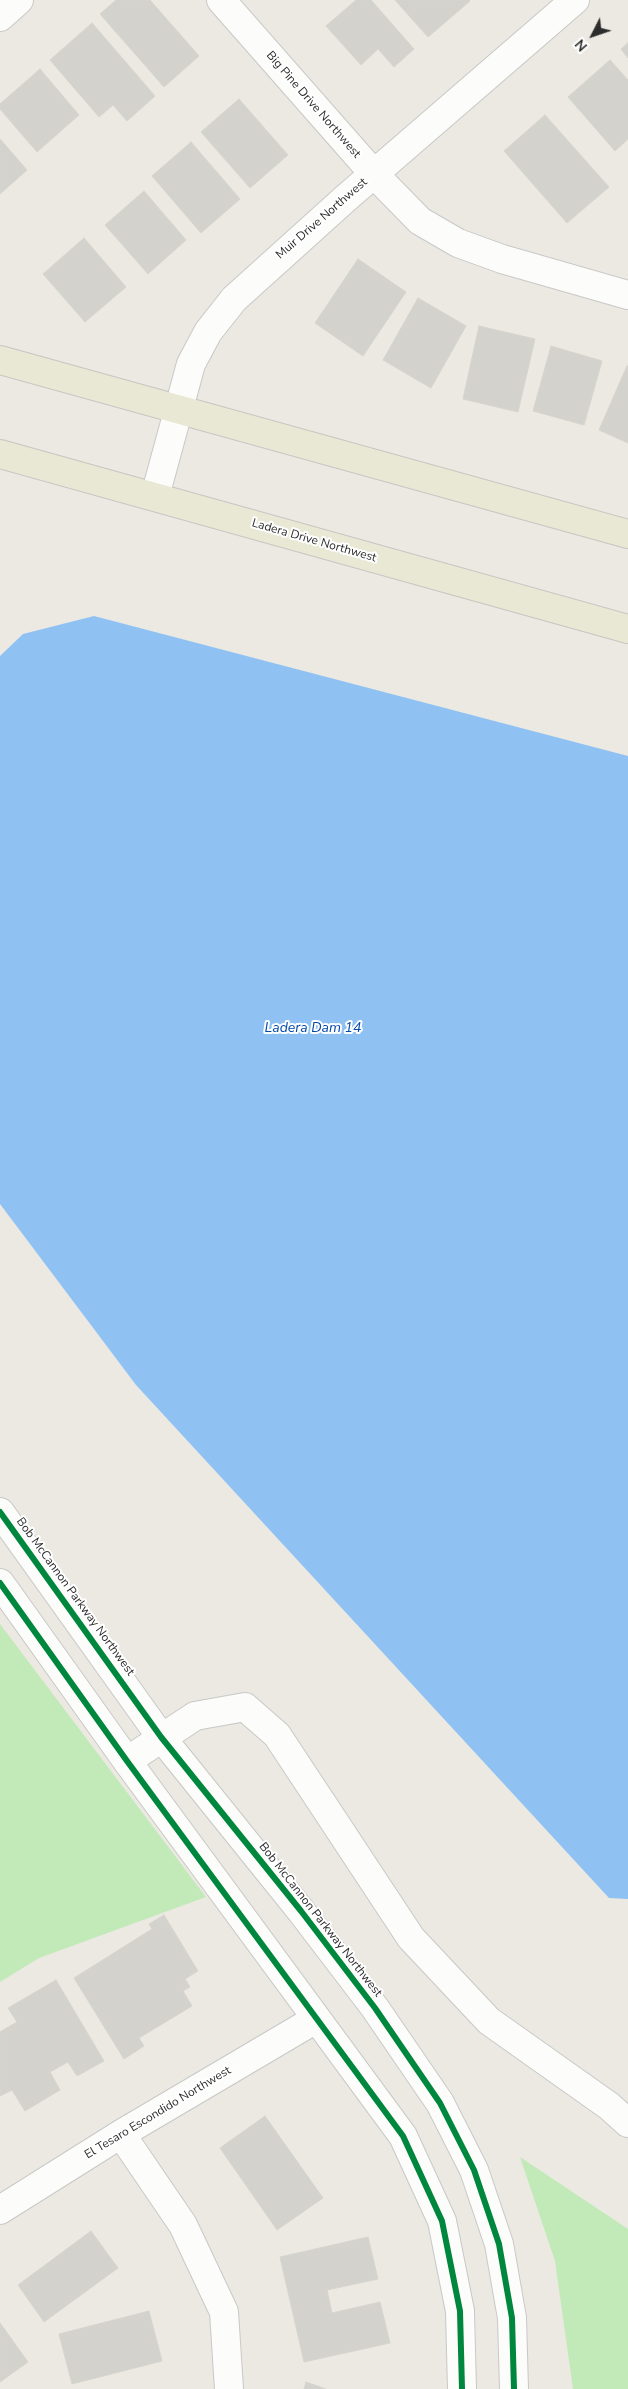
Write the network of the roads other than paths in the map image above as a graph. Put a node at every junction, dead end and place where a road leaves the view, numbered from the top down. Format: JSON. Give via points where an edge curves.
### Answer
{"nodes":[{"id":1,"x":19,"y":0,"type":"edge"},
{"id":2,"x":220,"y":0,"type":"edge"},
{"id":3,"x":575,"y":0,"type":"edge"},
{"id":4,"x":0,"y":17,"type":"edge"},
{"id":5,"x":374,"y":174,"type":"junction"},
{"id":6,"x":628,"y":295,"type":"edge"},
{"id":7,"x":0,"y":360,"type":"edge"},
{"id":8,"x":178,"y":409,"type":"junction"},
{"id":9,"x":0,"y":454,"type":"edge"},
{"id":10,"x":155,"y":496,"type":"junction"},
{"id":11,"x":628,"y":534,"type":"edge"},
{"id":12,"x":628,"y":629,"type":"edge"},
{"id":13,"x":0,"y":1512,"type":"edge"},
{"id":14,"x":0,"y":1583,"type":"edge"},
{"id":15,"x":161,"y":1736,"type":"junction"},
{"id":16,"x":127,"y":1761,"type":"junction"},
{"id":17,"x":316,"y":2018,"type":"junction"},
{"id":18,"x":628,"y":2123,"type":"edge"},
{"id":19,"x":121,"y":2134,"type":"junction"},
{"id":20,"x":0,"y":2210,"type":"edge"},
{"id":21,"x":229,"y":2389,"type":"edge"},
{"id":22,"x":462,"y":2389,"type":"edge"},
{"id":23,"x":514,"y":2389,"type":"edge"}],
"edges":[{"from":1,"to":4,"type":"street"},
{"from":2,"to":5,"type":"street","name":"Big Pine Drive Northwest"},
{"from":3,"to":5,"type":"street","name":"Muir Drive Northwest"},
{"from":5,"to":6,"type":"street","name":"Big Pine Drive Northwest","via":[[420,221],[458,243]]},
{"from":5,"to":8,"type":"street","name":"Muir Drive Northwest","via":[[234,299],[208,332],[191,364]]},
{"from":7,"to":8,"type":"main road"},
{"from":8,"to":10,"type":"street","name":"Muir Drive Northwest"},
{"from":8,"to":11,"type":"main road"},
{"from":9,"to":10,"type":"main road","name":"Ladera Drive Northwest"},
{"from":10,"to":12,"type":"main road","name":"Ladera Drive Northwest"},
{"from":13,"to":15,"type":"street","name":"Bob McCannon Parkway Northwest"},
{"from":14,"to":16,"type":"street"},
{"from":15,"to":16,"type":"street"},
{"from":15,"to":18,"type":"street","via":[[195,1716],[245,1707],[277,1736],[411,1938],[489,2021]]},
{"from":15,"to":23,"type":"street","name":"Bob McCannon Parkway Northwest","via":[[307,1918],[375,2008],[440,2103],[474,2170],[499,2244],[512,2318]]},
{"from":16,"to":17,"type":"street"},
{"from":17,"to":19,"type":"street","name":"El Tesaro Escondido Northwest"},
{"from":17,"to":22,"type":"street","via":[[403,2136],[442,2222],[460,2311]]},
{"from":19,"to":20,"type":"street","name":"El Tesaro Escondido Northwest"},
{"from":19,"to":21,"type":"street","via":[[182,2225],[224,2312]]}]}
